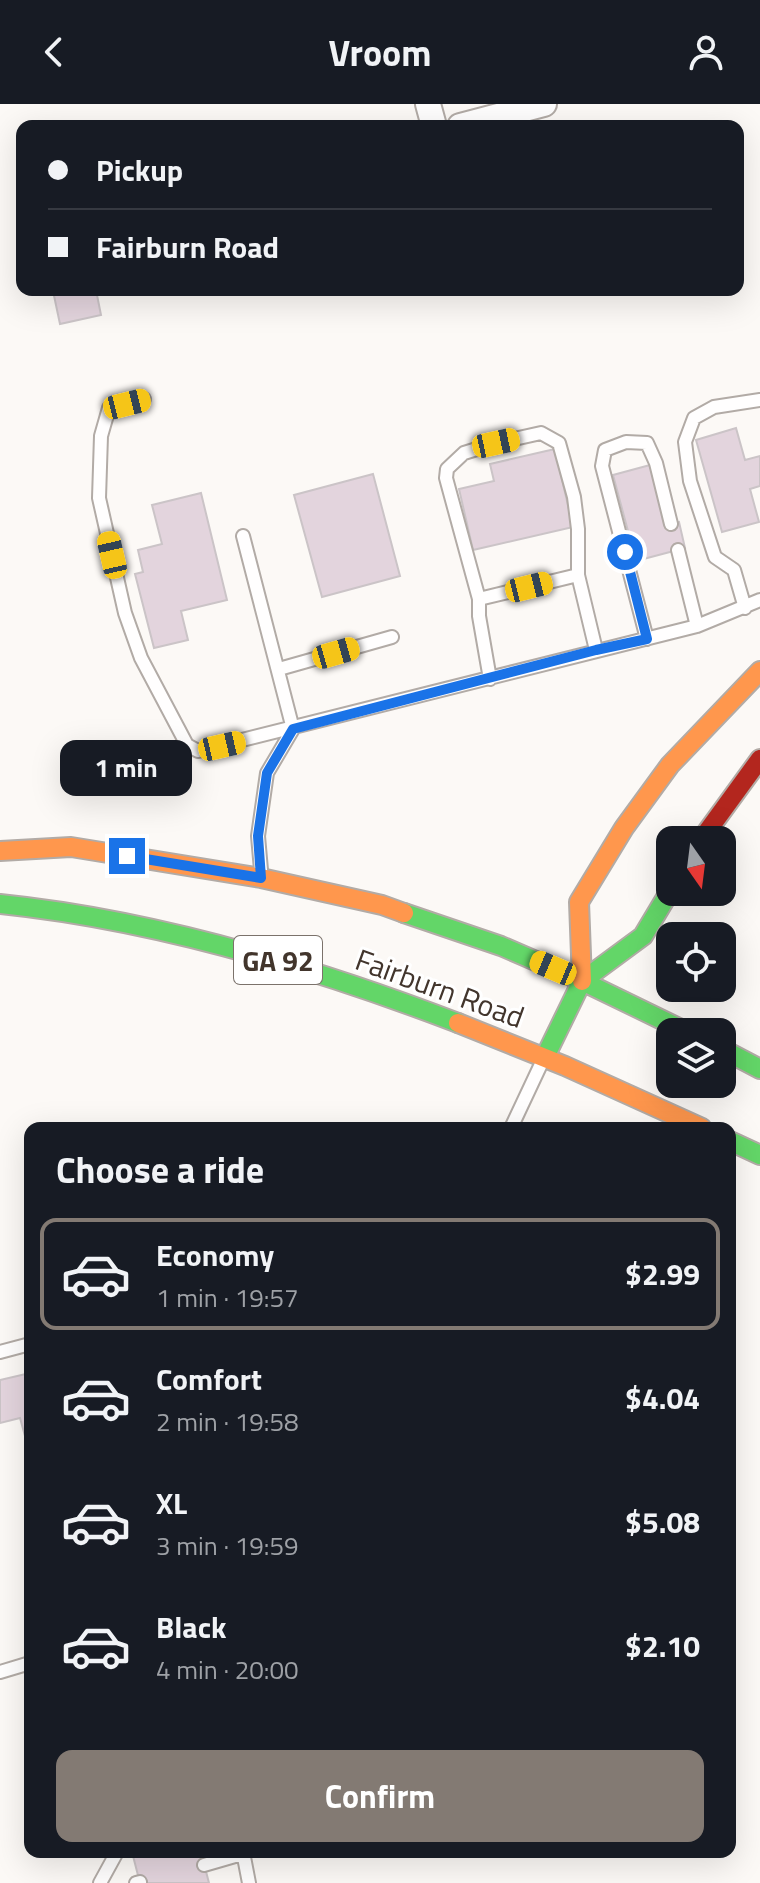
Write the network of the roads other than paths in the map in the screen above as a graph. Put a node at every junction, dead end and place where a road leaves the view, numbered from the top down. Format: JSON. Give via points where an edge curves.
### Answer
{"nodes":[{"id":1,"x":544,"y":104,"type":"edge"},
{"id":2,"x":483,"y":120,"type":"edge"},
{"id":3,"x":144,"y":399,"type":"dead end"},
{"id":4,"x":760,"y":400,"type":"edge"},
{"id":5,"x":671,"y":524,"type":"dead end"},
{"id":6,"x":243,"y":536,"type":"dead end"},
{"id":7,"x":678,"y":550,"type":"dead end"},
{"id":8,"x":578,"y":575,"type":"junction"},
{"id":9,"x":479,"y":599,"type":"junction"},
{"id":10,"x":760,"y":600,"type":"edge"},
{"id":11,"x":745,"y":608,"type":"junction"},
{"id":12,"x":697,"y":626,"type":"junction"},
{"id":13,"x":392,"y":637,"type":"dead end"},
{"id":14,"x":647,"y":639,"type":"junction"},
{"id":15,"x":596,"y":650,"type":"junction"},
{"id":16,"x":279,"y":669,"type":"junction"},
{"id":17,"x":760,"y":671,"type":"edge"},
{"id":18,"x":490,"y":679,"type":"junction"},
{"id":19,"x":293,"y":729,"type":"junction"},
{"id":20,"x":760,"y":759,"type":"edge"},
{"id":21,"x":711,"y":826,"type":"edge"},
{"id":22,"x":0,"y":851,"type":"edge"},
{"id":23,"x":261,"y":878,"type":"junction"},
{"id":24,"x":0,"y":904,"type":"edge"},
{"id":25,"x":661,"y":906,"type":"edge"},
{"id":26,"x":582,"y":981,"type":"junction"},
{"id":27,"x":658,"y":1018,"type":"edge"},
{"id":28,"x":736,"y":1056,"type":"edge"},
{"id":29,"x":545,"y":1057,"type":"junction"},
{"id":30,"x":760,"y":1069,"type":"edge"},
{"id":31,"x":514,"y":1122,"type":"edge"},
{"id":32,"x":689,"y":1122,"type":"edge"},
{"id":33,"x":736,"y":1144,"type":"edge"},
{"id":34,"x":760,"y":1155,"type":"edge"},
{"id":35,"x":24,"y":1346,"type":"edge"},
{"id":36,"x":0,"y":1352,"type":"edge"},
{"id":37,"x":24,"y":1665,"type":"edge"},
{"id":38,"x":0,"y":1672,"type":"edge"},
{"id":39,"x":114,"y":1858,"type":"edge"},
{"id":40,"x":226,"y":1858,"type":"edge"},
{"id":41,"x":243,"y":1858,"type":"edge"},
{"id":42,"x":204,"y":1865,"type":"dead end"},
{"id":43,"x":100,"y":1883,"type":"edge"},
{"id":44,"x":249,"y":1883,"type":"edge"}],
"edges":[{"from":1,"to":2,"type":"street"},
{"from":3,"to":19,"type":"lane","via":[[109,408],[101,436],[99,498],[125,613],[141,658],[187,745],[198,751]]},
{"from":4,"to":11,"type":"lane","via":[[714,407],[694,418],[685,442],[690,481],[715,557],[734,570]]},
{"from":5,"to":14,"type":"lane","via":[[647,443],[626,442],[605,450],[602,466]]},
{"from":6,"to":16,"type":"lane"},
{"from":7,"to":12,"type":"lane"},
{"from":8,"to":9,"type":"lane"},
{"from":8,"to":9,"type":"lane","via":[[574,497],[559,443],[541,433],[496,443],[464,453],[447,469],[446,478]]},
{"from":8,"to":15,"type":"lane"},
{"from":9,"to":18,"type":"lane"},
{"from":10,"to":11,"type":"lane"},
{"from":11,"to":12,"type":"lane"},
{"from":12,"to":14,"type":"lane"},
{"from":13,"to":16,"type":"lane"},
{"from":14,"to":15,"type":"lane"},
{"from":15,"to":18,"type":"lane"},
{"from":16,"to":19,"type":"lane"},
{"from":17,"to":26,"type":"main road","name":"Fairburn Road","via":[[670,765],[579,902]]},
{"from":18,"to":19,"type":"lane"},
{"from":19,"to":23,"type":"lane","via":[[267,773],[258,836]]},
{"from":20,"to":21,"type":"main road"},
{"from":22,"to":23,"type":"main road","name":"Fairburn Road","number":"GA 92","via":[[71,847]]},
{"from":23,"to":26,"type":"main road","name":"Fairburn Road","number":"GA 92","via":[[382,905]]},
{"from":24,"to":29,"type":"main road","name":"Fairburn Road","number":"GA 92","via":[[56,911],[276,960],[404,1001]]},
{"from":25,"to":26,"type":"main road","name":"Fairburn Road","via":[[643,936]]},
{"from":26,"to":27,"type":"main road","number":"GA 92"},
{"from":26,"to":29,"type":"main road","name":"Fairburn Road"},
{"from":28,"to":30,"type":"main road"},
{"from":29,"to":31,"type":"lane"},
{"from":29,"to":32,"type":"main road","number":"GA 92"},
{"from":33,"to":34,"type":"main road"},
{"from":35,"to":36,"type":"lane"},
{"from":37,"to":38,"type":"lane"},
{"from":39,"to":43,"type":"lane"},
{"from":40,"to":42,"type":"lane"},
{"from":41,"to":44,"type":"lane"}]}
